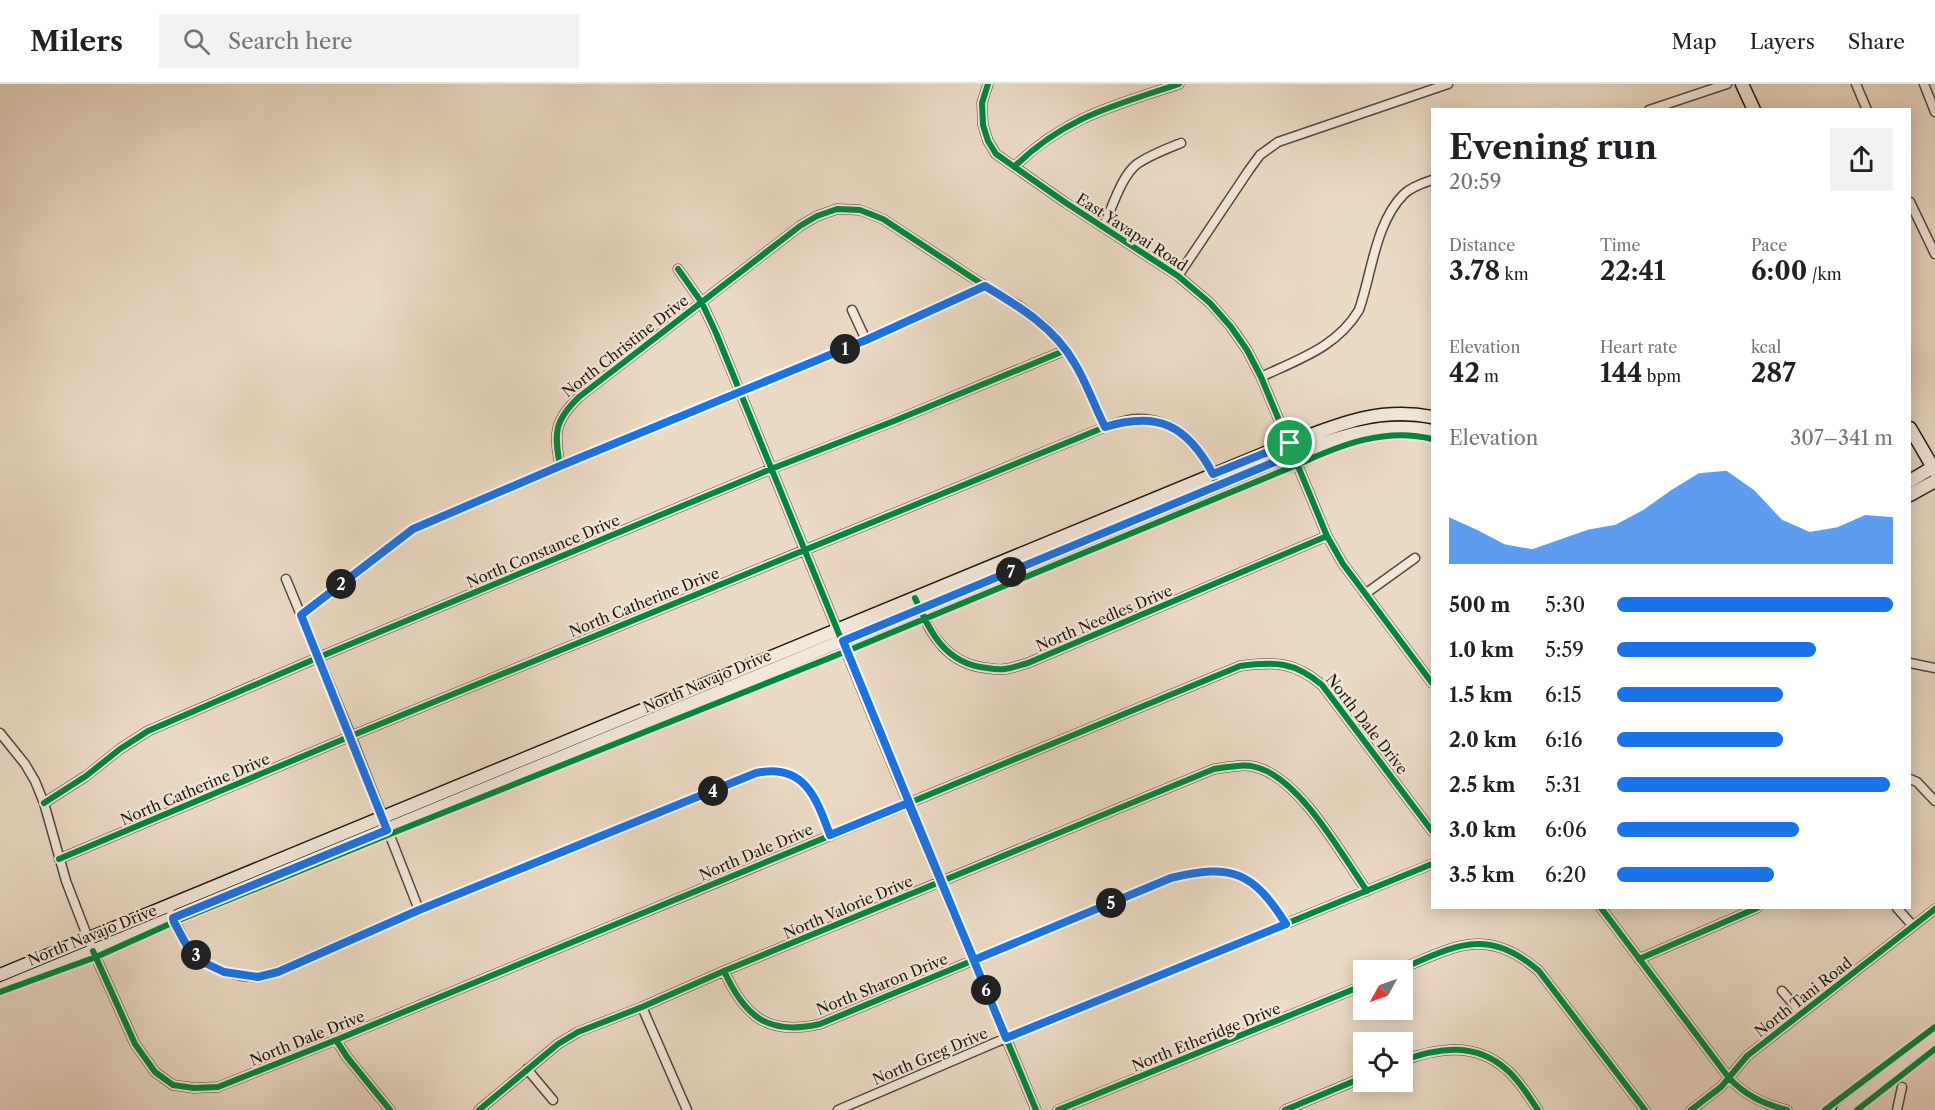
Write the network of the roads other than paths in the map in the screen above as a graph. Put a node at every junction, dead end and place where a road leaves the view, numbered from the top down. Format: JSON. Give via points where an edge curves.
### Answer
{"nodes":[{"id":1,"x":988,"y":84,"type":"edge"},
{"id":2,"x":1179,"y":84,"type":"edge"},
{"id":3,"x":1448,"y":84,"type":"edge"},
{"id":4,"x":1727,"y":84,"type":"edge"},
{"id":5,"x":1742,"y":84,"type":"edge"},
{"id":6,"x":1856,"y":84,"type":"edge"},
{"id":7,"x":1924,"y":84,"type":"edge"},
{"id":8,"x":1655,"y":108,"type":"edge"},
{"id":9,"x":1753,"y":108,"type":"edge"},
{"id":10,"x":1866,"y":108,"type":"edge"},
{"id":11,"x":1935,"y":112,"type":"edge"},
{"id":12,"x":1180,"y":143,"type":"dead end"},
{"id":13,"x":1014,"y":167,"type":"junction"},
{"id":14,"x":1431,"y":180,"type":"edge"},
{"id":15,"x":1911,"y":204,"type":"edge"},
{"id":16,"x":1103,"y":227,"type":"junction"},
{"id":17,"x":1935,"y":254,"type":"edge"},
{"id":18,"x":678,"y":269,"type":"dead end"},
{"id":19,"x":1178,"y":276,"type":"junction"},
{"id":20,"x":985,"y":286,"type":"junction"},
{"id":21,"x":702,"y":303,"type":"junction"},
{"id":22,"x":852,"y":310,"type":"dead end"},
{"id":23,"x":866,"y":340,"type":"junction"},
{"id":24,"x":1066,"y":350,"type":"junction"},
{"id":25,"x":1261,"y":377,"type":"junction"},
{"id":26,"x":738,"y":392,"type":"junction"},
{"id":27,"x":1431,"y":417,"type":"edge"},
{"id":28,"x":1105,"y":427,"type":"junction"},
{"id":29,"x":1911,"y":430,"type":"edge"},
{"id":30,"x":1431,"y":431,"type":"edge"},
{"id":31,"x":1292,"y":448,"type":"junction"},
{"id":32,"x":560,"y":466,"type":"junction"},
{"id":33,"x":1934,"y":468,"type":"edge"},
{"id":34,"x":771,"y":469,"type":"junction"},
{"id":35,"x":1215,"y":480,"type":"junction"},
{"id":36,"x":1911,"y":480,"type":"edge"},
{"id":37,"x":1935,"y":481,"type":"edge"},
{"id":38,"x":1911,"y":494,"type":"edge"},
{"id":39,"x":1328,"y":536,"type":"junction"},
{"id":40,"x":804,"y":550,"type":"junction"},
{"id":41,"x":1415,"y":558,"type":"dead end"},
{"id":42,"x":286,"y":579,"type":"dead end"},
{"id":43,"x":1365,"y":594,"type":"junction"},
{"id":44,"x":915,"y":597,"type":"junction"},
{"id":45,"x":920,"y":610,"type":"junction"},
{"id":46,"x":301,"y":615,"type":"junction"},
{"id":47,"x":841,"y":635,"type":"junction"},
{"id":48,"x":317,"y":658,"type":"junction"},
{"id":49,"x":1911,"y":663,"type":"edge"},
{"id":50,"x":1935,"y":668,"type":"edge"},
{"id":51,"x":1431,"y":682,"type":"edge"},
{"id":52,"x":0,"y":733,"type":"edge"},
{"id":53,"x":351,"y":736,"type":"junction"},
{"id":54,"x":1911,"y":779,"type":"edge"},
{"id":55,"x":1935,"y":801,"type":"edge"},
{"id":56,"x":44,"y":803,"type":"junction"},
{"id":57,"x":908,"y":803,"type":"junction"},
{"id":58,"x":382,"y":817,"type":"junction"},
{"id":59,"x":387,"y":830,"type":"junction"},
{"id":60,"x":1431,"y":830,"type":"edge"},
{"id":61,"x":830,"y":835,"type":"junction"},
{"id":62,"x":59,"y":859,"type":"junction"},
{"id":63,"x":1431,"y":864,"type":"edge"},
{"id":64,"x":941,"y":881,"type":"junction"},
{"id":65,"x":1367,"y":891,"type":"junction"},
{"id":66,"x":1602,"y":909,"type":"edge"},
{"id":67,"x":1755,"y":909,"type":"edge"},
{"id":68,"x":1898,"y":909,"type":"edge"},
{"id":69,"x":1935,"y":909,"type":"edge"},
{"id":70,"x":419,"y":910,"type":"junction"},
{"id":71,"x":170,"y":912,"type":"junction"},
{"id":72,"x":1286,"y":924,"type":"junction"},
{"id":73,"x":1913,"y":926,"type":"junction"},
{"id":74,"x":88,"y":938,"type":"junction"},
{"id":75,"x":93,"y":951,"type":"junction"},
{"id":76,"x":1639,"y":959,"type":"junction"},
{"id":77,"x":974,"y":960,"type":"junction"},
{"id":78,"x":1413,"y":964,"type":"edge"},
{"id":79,"x":1,"y":971,"type":"edge"},
{"id":80,"x":724,"y":971,"type":"junction"},
{"id":81,"x":4,"y":987,"type":"edge"},
{"id":82,"x":1353,"y":989,"type":"edge"},
{"id":83,"x":1782,"y":991,"type":"dead end"},
{"id":84,"x":642,"y":1007,"type":"junction"},
{"id":85,"x":1801,"y":1013,"type":"junction"},
{"id":86,"x":1006,"y":1038,"type":"junction"},
{"id":87,"x":1935,"y":1039,"type":"edge"},
{"id":88,"x":336,"y":1040,"type":"junction"},
{"id":89,"x":1413,"y":1057,"type":"edge"},
{"id":90,"x":527,"y":1069,"type":"junction"},
{"id":91,"x":1729,"y":1078,"type":"junction"},
{"id":92,"x":1353,"y":1082,"type":"edge"},
{"id":93,"x":1902,"y":1087,"type":"dead end"},
{"id":94,"x":553,"y":1100,"type":"dead end"},
{"id":95,"x":390,"y":1110,"type":"edge"},
{"id":96,"x":479,"y":1110,"type":"edge"},
{"id":97,"x":687,"y":1110,"type":"edge"},
{"id":98,"x":838,"y":1110,"type":"edge"},
{"id":99,"x":1036,"y":1110,"type":"edge"},
{"id":100,"x":1058,"y":1110,"type":"edge"},
{"id":101,"x":1285,"y":1110,"type":"edge"},
{"id":102,"x":1538,"y":1110,"type":"edge"},
{"id":103,"x":1645,"y":1110,"type":"edge"},
{"id":104,"x":1691,"y":1110,"type":"edge"},
{"id":105,"x":1787,"y":1110,"type":"edge"},
{"id":106,"x":1843,"y":1110,"type":"edge"},
{"id":107,"x":1897,"y":1110,"type":"edge"}],
"edges":[{"from":1,"to":13,"type":"street","name":"East Yavapai Road","via":[[982,104],[987,141],[996,154]]},
{"from":2,"to":13,"type":"street","via":[[1079,119],[1056,132]]},
{"from":3,"to":19,"type":"street","via":[[1278,142],[1260,155]]},
{"from":4,"to":8,"type":"street"},
{"from":5,"to":9,"type":"street"},
{"from":6,"to":10,"type":"street"},
{"from":7,"to":11,"type":"street"},
{"from":12,"to":16,"type":"street","via":[[1137,164],[1122,185]]},
{"from":13,"to":16,"type":"street","name":"East Yavapai Road"},
{"from":14,"to":25,"type":"street","via":[[1405,193],[1391,211],[1353,321],[1339,337],[1319,350]]},
{"from":15,"to":17,"type":"street"},
{"from":16,"to":19,"type":"street","name":"East Yavapai Road"},
{"from":18,"to":21,"type":"street"},
{"from":19,"to":25,"type":"street","name":"East Yavapai Road","via":[[1231,327]]},
{"from":20,"to":21,"type":"street","name":"North Christine Drive","via":[[883,219],[860,210],[837,209],[800,226]]},
{"from":20,"to":23,"type":"street"},
{"from":20,"to":24,"type":"street","name":"North Christine Drive","via":[[1047,328]]},
{"from":21,"to":26,"type":"street"},
{"from":21,"to":32,"type":"street","name":"North Christine Drive","via":[[566,409],[558,424],[556,441]]},
{"from":22,"to":23,"type":"street"},
{"from":23,"to":26,"type":"street"},
{"from":24,"to":28,"type":"street","name":"North Christine Drive"},
{"from":24,"to":34,"type":"street","name":"North Constance Drive"},
{"from":25,"to":31,"type":"street","name":"East Yavapai Road"},
{"from":26,"to":32,"type":"street"},
{"from":26,"to":34,"type":"street"},
{"from":27,"to":31,"type":"street","name":"North Navajo Drive","via":[[1372,415],[1344,422]]},
{"from":28,"to":35,"type":"street","name":"North Catherine Drive","via":[[1138,419],[1177,430],[1193,441]]},
{"from":28,"to":40,"type":"street","name":"North Catherine Drive"},
{"from":29,"to":33,"type":"street"},
{"from":30,"to":31,"type":"street","name":"North Navajo Drive","via":[[1375,429]]},
{"from":31,"to":35,"type":"street","name":"North Navajo Drive"},
{"from":31,"to":39,"type":"street","name":"East Yavapai Road"},
{"from":32,"to":46,"type":"street","via":[[413,529]]},
{"from":33,"to":36,"type":"street"},
{"from":34,"to":40,"type":"street"},
{"from":34,"to":48,"type":"street","name":"North Constance Drive"},
{"from":35,"to":44,"type":"street","name":"North Navajo Drive"},
{"from":35,"to":45,"type":"street","name":"North Navajo Drive"},
{"from":37,"to":38,"type":"street"},
{"from":39,"to":43,"type":"street","name":"East Yavapai Road"},
{"from":39,"to":45,"type":"street","name":"North Needles Drive","via":[[1028,663],[1003,670],[960,662],[939,644]]},
{"from":40,"to":47,"type":"street"},
{"from":40,"to":53,"type":"street","name":"North Catherine Drive"},
{"from":41,"to":43,"type":"street"},
{"from":42,"to":46,"type":"street"},
{"from":43,"to":51,"type":"street","name":"East Yavapai Road"},
{"from":44,"to":45,"type":"street","name":"North Needles Drive"},
{"from":44,"to":47,"type":"street","name":"North Navajo Drive"},
{"from":45,"to":47,"type":"street","name":"North Navajo Drive"},
{"from":46,"to":48,"type":"street"},
{"from":47,"to":57,"type":"street"},
{"from":47,"to":58,"type":"street","name":"North Navajo Drive"},
{"from":47,"to":59,"type":"street","name":"North Navajo Drive"},
{"from":48,"to":53,"type":"street"},
{"from":48,"to":56,"type":"street","name":"North Constance Drive","via":[[148,731]]},
{"from":49,"to":50,"type":"street"},
{"from":52,"to":56,"type":"street","name":"North Dale Drive","via":[[25,764]]},
{"from":53,"to":58,"type":"street"},
{"from":53,"to":62,"type":"street","name":"North Catherine Drive"},
{"from":54,"to":55,"type":"street"},
{"from":56,"to":62,"type":"street","name":"North Dale Drive"},
{"from":57,"to":60,"type":"street","name":"North Dale Drive","via":[[1240,666],[1266,662],[1308,673],[1323,685]]},
{"from":57,"to":61,"type":"street","name":"North Dale Drive"},
{"from":57,"to":64,"type":"street"},
{"from":58,"to":59,"type":"street"},
{"from":58,"to":71,"type":"street","name":"North Navajo Drive"},
{"from":59,"to":70,"type":"street"},
{"from":59,"to":71,"type":"street","name":"North Navajo Drive"},
{"from":61,"to":70,"type":"street","via":[[818,801],[806,786],[791,774],[770,770]]},
{"from":61,"to":88,"type":"street","name":"North Dale Drive"},
{"from":62,"to":74,"type":"street","name":"North Dale Drive"},
{"from":63,"to":65,"type":"street","name":"North Greg Drive"},
{"from":64,"to":65,"type":"street","name":"North Valorie Drive","via":[[1214,769],[1239,765],[1275,774],[1293,790]]},
{"from":64,"to":77,"type":"street"},
{"from":64,"to":80,"type":"street","name":"North Valorie Drive"},
{"from":65,"to":72,"type":"street","name":"North Greg Drive"},
{"from":66,"to":76,"type":"street"},
{"from":67,"to":76,"type":"street"},
{"from":68,"to":73,"type":"street"},
{"from":69,"to":73,"type":"street","name":"North Tani Road"},
{"from":70,"to":71,"type":"street","via":[[278,972],[258,977],[224,972],[205,963],[188,948]]},
{"from":71,"to":74,"type":"street","name":"North Navajo Drive"},
{"from":71,"to":75,"type":"street","name":"North Navajo Drive"},
{"from":72,"to":77,"type":"street","name":"North Sharon Drive","via":[[1270,899],[1237,874],[1192,873],[1171,878]]},
{"from":72,"to":86,"type":"street","name":"North Greg Drive"},
{"from":73,"to":85,"type":"street","name":"North Tani Road"},
{"from":74,"to":75,"type":"street","name":"North Dale Drive"},
{"from":74,"to":79,"type":"street","name":"North Navajo Drive"},
{"from":75,"to":81,"type":"street","name":"North Navajo Drive"},
{"from":75,"to":88,"type":"street","name":"North Dale Drive","via":[[135,1044],[155,1072],[173,1085],[218,1087]]},
{"from":76,"to":91,"type":"street"},
{"from":77,"to":80,"type":"street","name":"North Sharon Drive","via":[[802,1028],[783,1028],[763,1021],[744,1006]]},
{"from":77,"to":86,"type":"street"},
{"from":78,"to":103,"type":"street","via":[[1473,944],[1506,948],[1525,959],[1539,971]]},
{"from":79,"to":81,"type":"street"},
{"from":80,"to":84,"type":"street","name":"North Valorie Drive"},
{"from":82,"to":100,"type":"street","name":"North Etheridge Drive"},
{"from":83,"to":85,"type":"street"},
{"from":84,"to":90,"type":"street","name":"North Valorie Drive","via":[[578,1032]]},
{"from":84,"to":97,"type":"street"},
{"from":85,"to":91,"type":"street","name":"North Tani Road","via":[[1748,1056]]},
{"from":86,"to":98,"type":"street","name":"North Greg Drive"},
{"from":86,"to":99,"type":"street"},
{"from":87,"to":106,"type":"street"},
{"from":88,"to":95,"type":"street"},
{"from":89,"to":102,"type":"street","via":[[1436,1050],[1478,1052],[1509,1071]]},
{"from":90,"to":94,"type":"street"},
{"from":90,"to":96,"type":"street","name":"North Valorie Drive"},
{"from":91,"to":104,"type":"street","name":"North Tani Road"},
{"from":91,"to":105,"type":"street","via":[[1756,1100]]},
{"from":92,"to":101,"type":"street"},
{"from":93,"to":107,"type":"street"}]}
